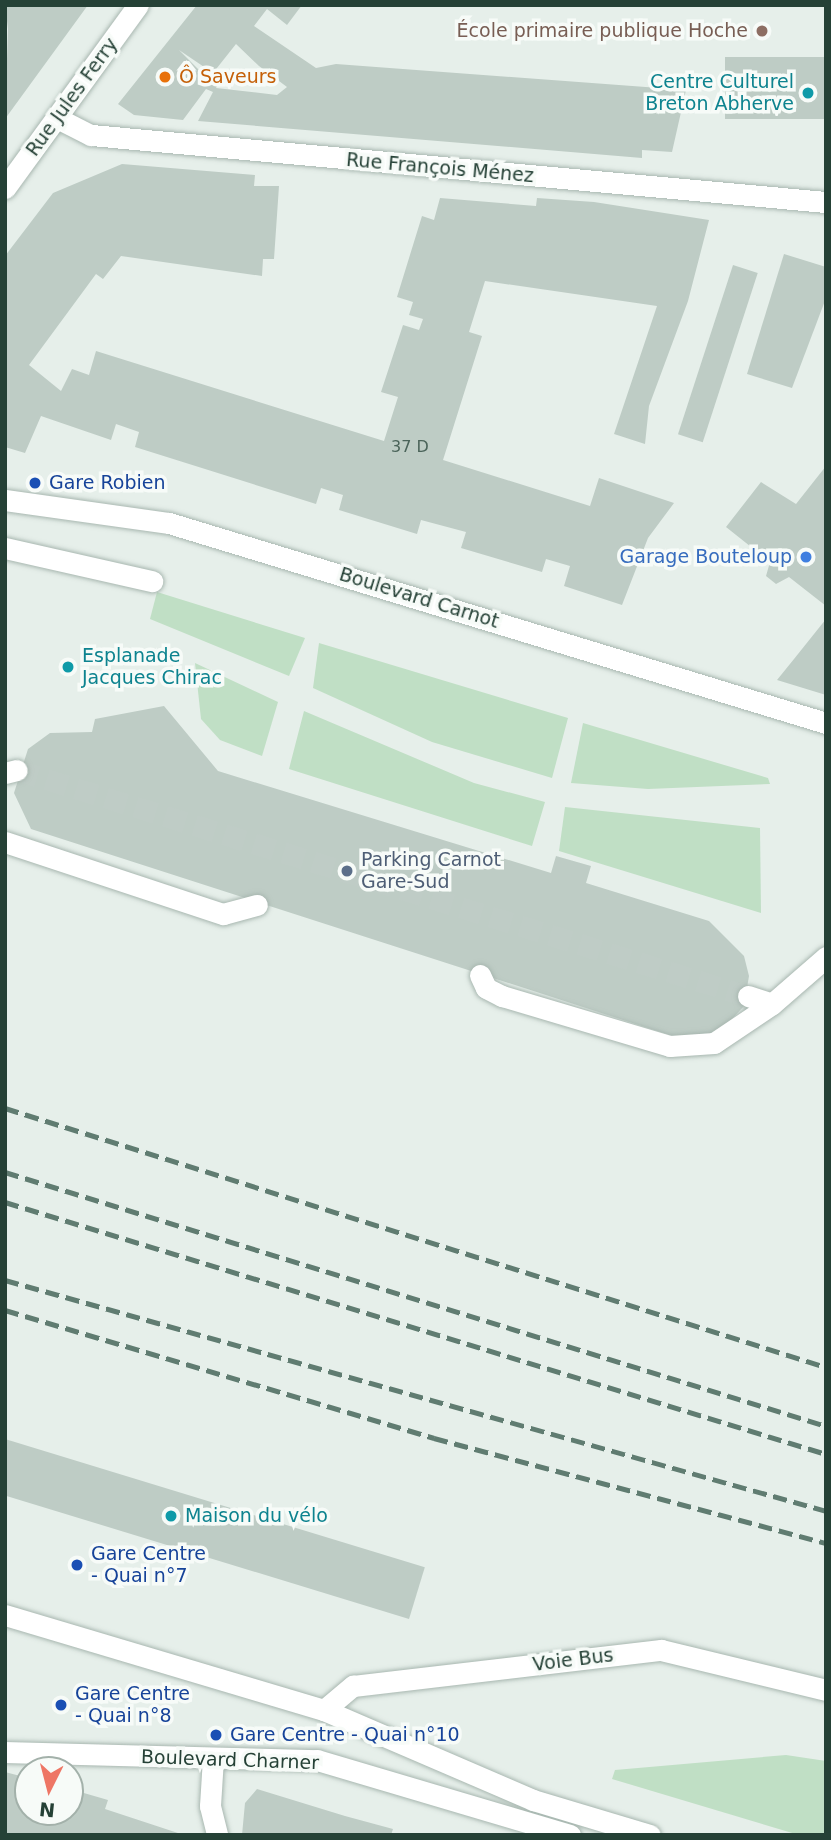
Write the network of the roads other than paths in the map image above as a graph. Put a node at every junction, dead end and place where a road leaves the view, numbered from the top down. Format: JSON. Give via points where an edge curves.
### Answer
{"nodes":[{"id":1,"x":138,"y":5,"type":"edge"},
{"id":2,"x":57,"y":118,"type":"junction"},
{"id":3,"x":5,"y":188,"type":"edge"},
{"id":4,"x":826,"y":202,"type":"edge"},
{"id":5,"x":5,"y":500,"type":"edge"},
{"id":6,"x":5,"y":548,"type":"edge"},
{"id":7,"x":152,"y":581,"type":"dead end"},
{"id":8,"x":826,"y":723,"type":"edge"},
{"id":9,"x":5,"y":842,"type":"edge"},
{"id":10,"x":257,"y":905,"type":"dead end"},
{"id":11,"x":826,"y":957,"type":"edge"},
{"id":12,"x":480,"y":975,"type":"dead end"},
{"id":13,"x":748,"y":996,"type":"tunnel mouth"},
{"id":14,"x":772,"y":1004,"type":"junction"},
{"id":15,"x":5,"y":1615,"type":"edge"},
{"id":16,"x":826,"y":1690,"type":"edge"},
{"id":17,"x":324,"y":1710,"type":"junction"},
{"id":18,"x":5,"y":1752,"type":"edge"},
{"id":19,"x":213,"y":1758,"type":"junction"},
{"id":20,"x":218,"y":1835,"type":"edge"},
{"id":21,"x":570,"y":1835,"type":"edge"},
{"id":22,"x":650,"y":1835,"type":"edge"}],
"edges":[{"from":1,"to":2,"type":"street","name":"Rue Jules Ferry"},
{"from":2,"to":3,"type":"street","name":"Rue Jules Ferry"},
{"from":2,"to":4,"type":"street","name":"Rue François Ménez","via":[[91,135]]},
{"from":5,"to":8,"type":"street","name":"Boulevard Carnot","via":[[169,523]]},
{"from":6,"to":7,"type":"street"},
{"from":9,"to":10,"type":"street","via":[[223,914]]},
{"from":11,"to":14,"type":"street"},
{"from":12,"to":14,"type":"street","via":[[485,988],[502,996],[670,1046],[725,1038]]},
{"from":13,"to":14,"type":"street"},
{"from":15,"to":17,"type":"street"},
{"from":16,"to":17,"type":"street","name":"Voie Bus","via":[[661,1650],[353,1686]]},
{"from":17,"to":22,"type":"street","via":[[533,1800]]},
{"from":18,"to":19,"type":"street","name":"Boulevard Charner"},
{"from":19,"to":20,"type":"street","via":[[210,1805]]},
{"from":19,"to":21,"type":"street","name":"Boulevard Charner","via":[[317,1760]]}]}
